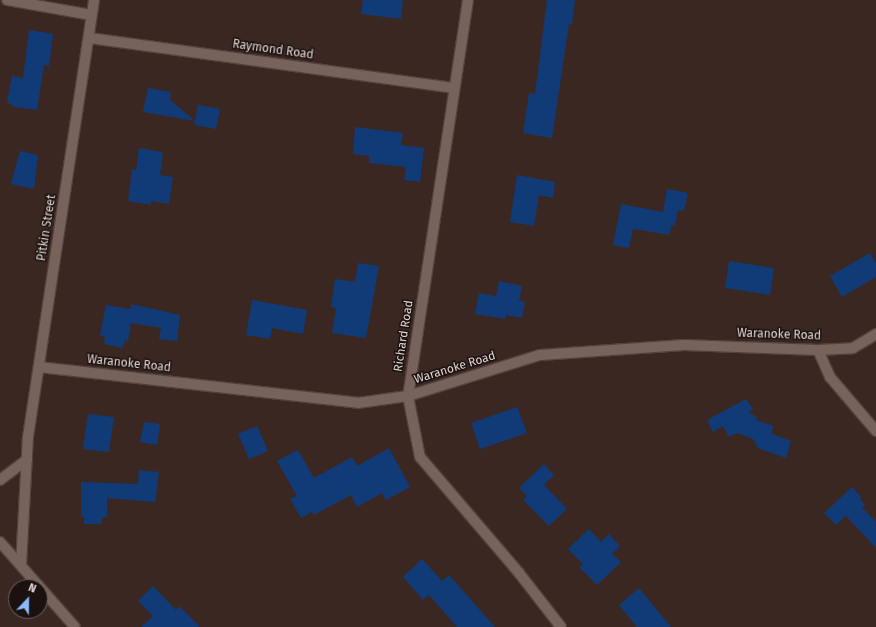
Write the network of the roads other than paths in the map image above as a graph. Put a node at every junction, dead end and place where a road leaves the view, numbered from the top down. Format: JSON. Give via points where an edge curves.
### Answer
{"nodes":[{"id":1,"x":7,"y":0,"type":"edge"},
{"id":2,"x":94,"y":0,"type":"edge"},
{"id":3,"x":468,"y":0,"type":"edge"},
{"id":4,"x":91,"y":15,"type":"junction"},
{"id":5,"x":89,"y":38,"type":"junction"},
{"id":6,"x":454,"y":88,"type":"junction"},
{"id":7,"x":876,"y":334,"type":"edge"},
{"id":8,"x":818,"y":350,"type":"junction"},
{"id":9,"x":39,"y":367,"type":"junction"},
{"id":10,"x":408,"y":396,"type":"junction"},
{"id":11,"x":876,"y":431,"type":"edge"},
{"id":12,"x":27,"y":460,"type":"junction"},
{"id":13,"x":0,"y":480,"type":"edge"},
{"id":14,"x":0,"y":542,"type":"edge"},
{"id":15,"x":21,"y":565,"type":"junction"},
{"id":16,"x":76,"y":627,"type":"edge"},
{"id":17,"x":561,"y":627,"type":"edge"}],
"edges":[{"from":1,"to":4,"type":"street"},
{"from":2,"to":4,"type":"street","name":"Pitkin Street"},
{"from":3,"to":6,"type":"street","name":"Richard Road"},
{"from":4,"to":5,"type":"street","name":"Pitkin Street"},
{"from":5,"to":6,"type":"street","name":"Raymond Road"},
{"from":5,"to":9,"type":"street","name":"Pitkin Street"},
{"from":6,"to":10,"type":"street","name":"Richard Road"},
{"from":7,"to":8,"type":"street","name":"Waranoke Road","via":[[853,348]]},
{"from":8,"to":10,"type":"street","name":"Waranoke Road","via":[[684,345],[540,355]]},
{"from":8,"to":11,"type":"street","via":[[830,377]]},
{"from":9,"to":10,"type":"street","name":"Waranoke Road","via":[[358,403]]},
{"from":9,"to":12,"type":"street","name":"Pitkin Street"},
{"from":10,"to":17,"type":"street","name":"Richard Road","via":[[420,457],[519,573]]},
{"from":12,"to":13,"type":"street"},
{"from":12,"to":15,"type":"street","name":"Pitkin Street"},
{"from":14,"to":15,"type":"street"},
{"from":15,"to":16,"type":"street"}]}
